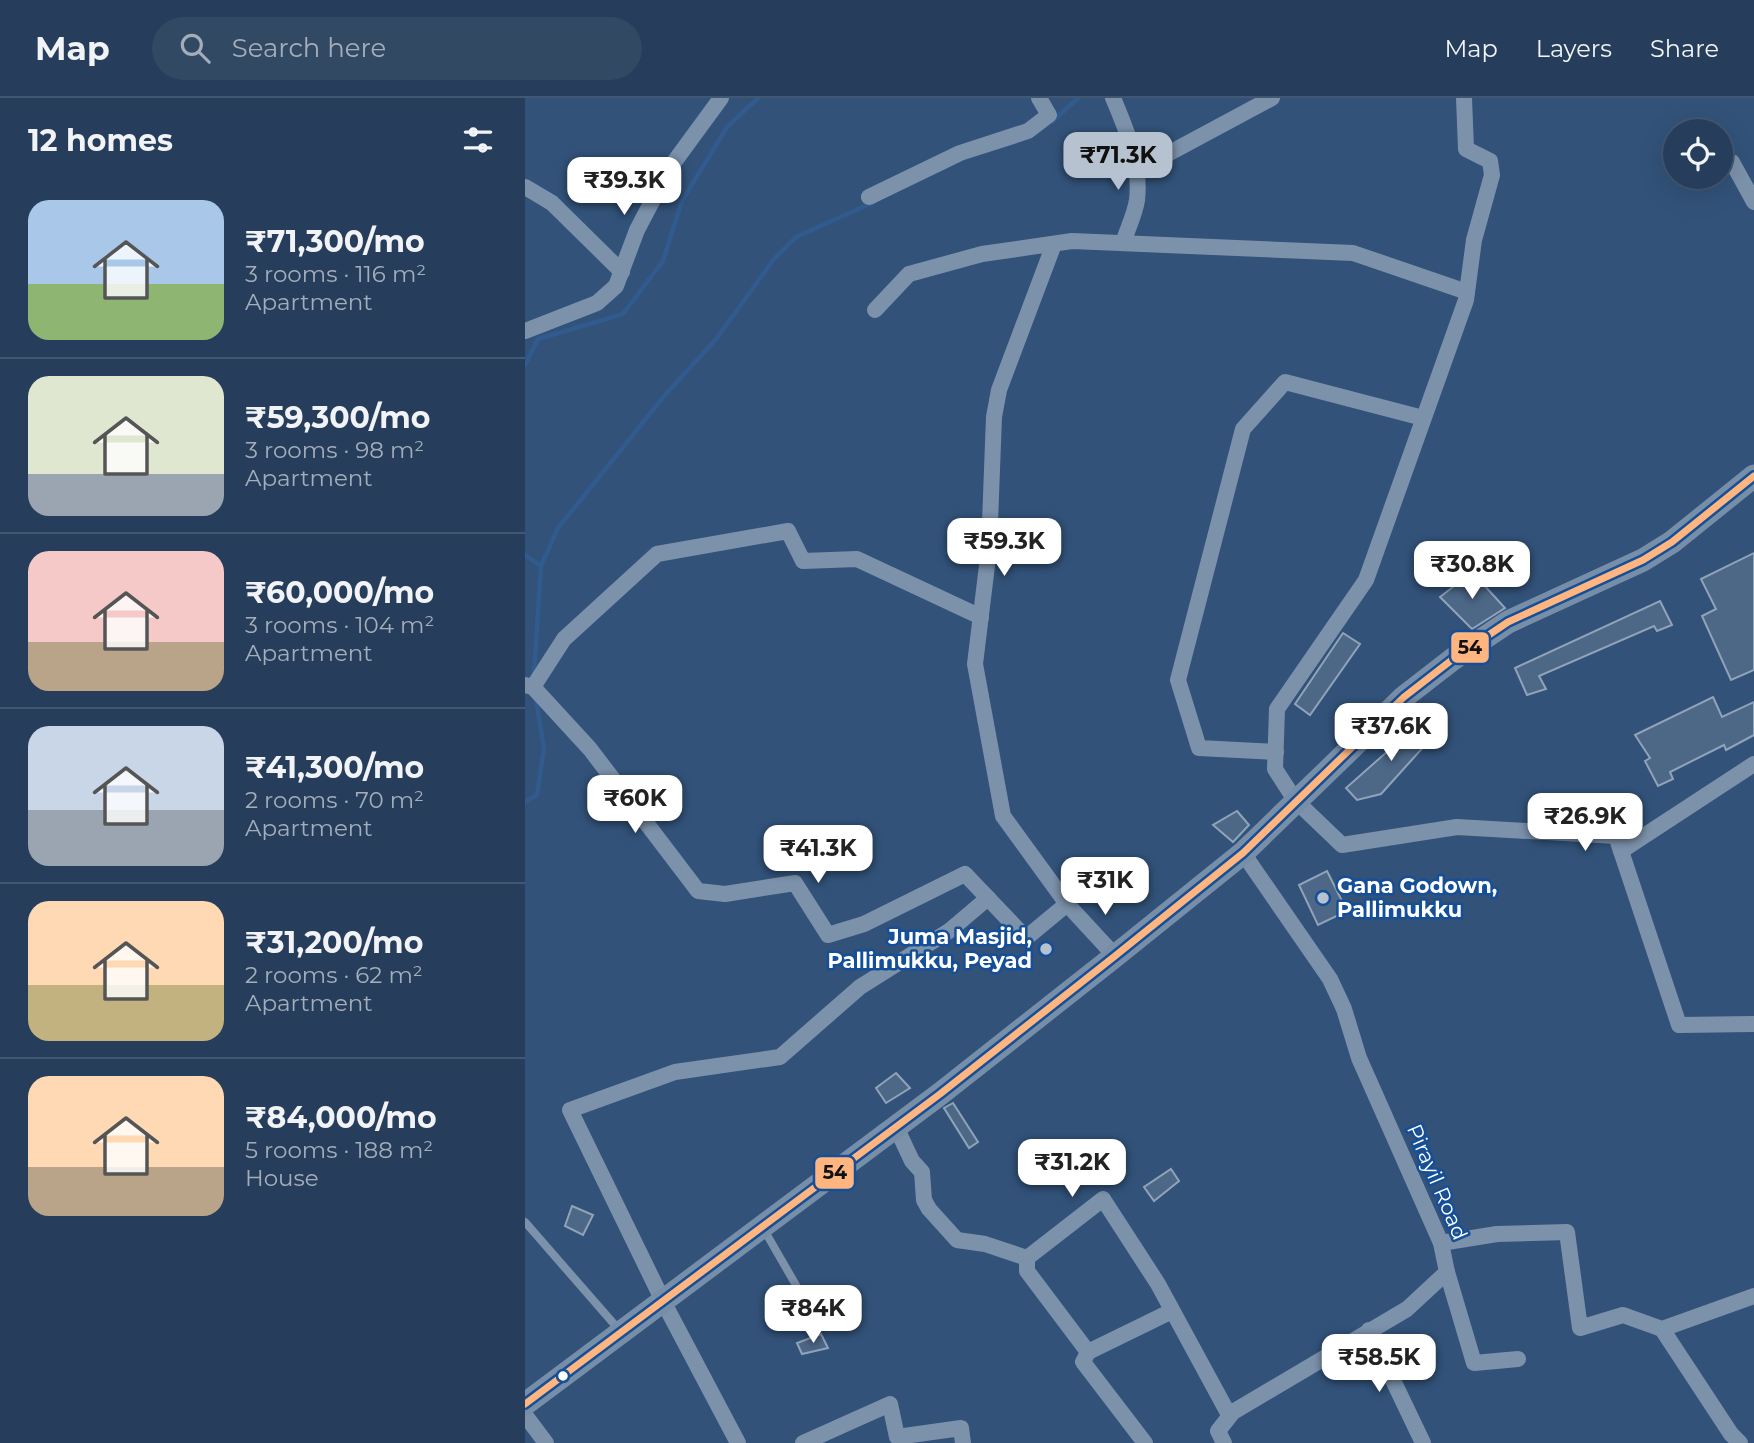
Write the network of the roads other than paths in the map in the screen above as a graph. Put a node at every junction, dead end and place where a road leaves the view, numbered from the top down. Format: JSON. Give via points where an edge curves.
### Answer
{"nodes":[{"id":1,"x":721,"y":98,"type":"edge"},
{"id":2,"x":1039,"y":98,"type":"edge"},
{"id":3,"x":1113,"y":98,"type":"edge"},
{"id":4,"x":1272,"y":98,"type":"edge"},
{"id":5,"x":1464,"y":98,"type":"edge"},
{"id":6,"x":1733,"y":164,"type":"edge"},
{"id":7,"x":1136,"y":171,"type":"junction"},
{"id":8,"x":525,"y":187,"type":"edge"},
{"id":9,"x":869,"y":197,"type":"dead end"},
{"id":10,"x":1754,"y":202,"type":"edge"},
{"id":11,"x":1123,"y":243,"type":"junction"},
{"id":12,"x":1053,"y":244,"type":"junction"},
{"id":13,"x":622,"y":272,"type":"junction"},
{"id":14,"x":1467,"y":292,"type":"junction"},
{"id":15,"x":875,"y":310,"type":"dead end"},
{"id":16,"x":525,"y":331,"type":"edge"},
{"id":17,"x":1423,"y":418,"type":"junction"},
{"id":18,"x":1754,"y":476,"type":"edge"},
{"id":19,"x":981,"y":617,"type":"junction"},
{"id":20,"x":529,"y":686,"type":"edge"},
{"id":21,"x":1276,"y":752,"type":"junction"},
{"id":22,"x":1754,"y":764,"type":"edge"},
{"id":23,"x":1304,"y":808,"type":"junction"},
{"id":24,"x":1621,"y":851,"type":"junction"},
{"id":25,"x":1243,"y":853,"type":"junction"},
{"id":26,"x":988,"y":898,"type":"junction"},
{"id":27,"x":1067,"y":904,"type":"junction"},
{"id":28,"x":1115,"y":956,"type":"junction"},
{"id":29,"x":1754,"y":1024,"type":"edge"},
{"id":30,"x":896,"y":1127,"type":"junction"},
{"id":31,"x":525,"y":1222,"type":"edge"},
{"id":32,"x":763,"y":1228,"type":"junction"},
{"id":33,"x":1441,"y":1243,"type":"junction"},
{"id":34,"x":1027,"y":1258,"type":"junction"},
{"id":35,"x":1447,"y":1272,"type":"junction"},
{"id":36,"x":1754,"y":1296,"type":"edge"},
{"id":37,"x":664,"y":1303,"type":"junction"},
{"id":38,"x":1172,"y":1311,"type":"junction"},
{"id":39,"x":820,"y":1325,"type":"dead end"},
{"id":40,"x":1662,"y":1329,"type":"junction"},
{"id":41,"x":1370,"y":1330,"type":"junction"},
{"id":42,"x":622,"y":1334,"type":"junction"},
{"id":43,"x":1088,"y":1352,"type":"junction"},
{"id":44,"x":1518,"y":1359,"type":"dead end"},
{"id":45,"x":525,"y":1404,"type":"edge"},
{"id":46,"x":1234,"y":1412,"type":"junction"},
{"id":47,"x":525,"y":1415,"type":"edge"},
{"id":48,"x":546,"y":1443,"type":"edge"},
{"id":49,"x":738,"y":1443,"type":"edge"},
{"id":50,"x":803,"y":1443,"type":"edge"},
{"id":51,"x":963,"y":1443,"type":"edge"},
{"id":52,"x":1145,"y":1443,"type":"edge"},
{"id":53,"x":1224,"y":1443,"type":"edge"},
{"id":54,"x":1423,"y":1443,"type":"edge"},
{"id":55,"x":1740,"y":1443,"type":"edge"}],
"edges":[{"from":1,"to":13,"type":"street","via":[[669,169],[637,230]]},
{"from":2,"to":9,"type":"street","via":[[1049,115],[1028,131],[960,153]]},
{"from":3,"to":7,"type":"street","via":[[1131,141]]},
{"from":4,"to":7,"type":"street"},
{"from":5,"to":14,"type":"street","via":[[1466,149],[1490,161],[1492,174],[1474,240]]},
{"from":6,"to":10,"type":"street"},
{"from":7,"to":11,"type":"street","via":[[1137,202]]},
{"from":8,"to":13,"type":"street","via":[[552,203]]},
{"from":11,"to":12,"type":"street"},
{"from":11,"to":14,"type":"street","via":[[1353,253]]},
{"from":12,"to":15,"type":"street","via":[[982,254],[909,274]]},
{"from":12,"to":19,"type":"street","via":[[999,390]]},
{"from":13,"to":16,"type":"street","via":[[616,286],[597,303]]},
{"from":14,"to":17,"type":"street"},
{"from":17,"to":21,"type":"street","via":[[1366,580],[1277,709]]},
{"from":17,"to":21,"type":"street","via":[[1285,382],[1243,429],[1178,680],[1199,748]]},
{"from":18,"to":23,"type":"main road","via":[[1643,561],[1509,622],[1453,659],[1404,697]]},
{"from":19,"to":20,"type":"street","via":[[857,559],[803,561],[788,531],[657,554],[565,639]]},
{"from":19,"to":27,"type":"street","via":[[975,664],[1003,816]]},
{"from":20,"to":26,"type":"street","via":[[590,749],[698,891],[725,894],[795,883],[828,935],[864,924],[965,874]]},
{"from":21,"to":23,"type":"street","via":[[1275,769]]},
{"from":22,"to":24,"type":"street"},
{"from":23,"to":24,"type":"street","via":[[1342,845],[1457,827],[1616,836]]},
{"from":23,"to":25,"type":"main road"},
{"from":24,"to":29,"type":"street","via":[[1679,1025]]},
{"from":25,"to":28,"type":"main road"},
{"from":25,"to":33,"type":"street","name":"Pirayil Road","via":[[1331,979],[1359,1058]]},
{"from":26,"to":27,"type":"street","via":[[1026,937]]},
{"from":26,"to":37,"type":"street","via":[[949,931],[860,987],[780,1057],[675,1072],[570,1110]]},
{"from":27,"to":28,"type":"street"},
{"from":28,"to":30,"type":"main road"},
{"from":30,"to":32,"type":"main road"},
{"from":30,"to":34,"type":"street","via":[[922,1172],[929,1209],[957,1240]]},
{"from":31,"to":42,"type":"lane"},
{"from":32,"to":37,"type":"main road"},
{"from":32,"to":39,"type":"lane"},
{"from":33,"to":35,"type":"street","name":"Pirayil Road"},
{"from":33,"to":40,"type":"street","via":[[1497,1234],[1567,1232],[1580,1328],[1623,1315]]},
{"from":34,"to":38,"type":"street","via":[[1103,1199]]},
{"from":34,"to":43,"type":"street","via":[[1027,1270]]},
{"from":35,"to":41,"type":"street","name":"Pirayil Road","via":[[1407,1309]]},
{"from":35,"to":44,"type":"street","via":[[1474,1363]]},
{"from":36,"to":40,"type":"street"},
{"from":37,"to":42,"type":"main road"},
{"from":37,"to":49,"type":"street"},
{"from":38,"to":43,"type":"street"},
{"from":38,"to":46,"type":"street","via":[[1227,1413]]},
{"from":40,"to":55,"type":"street"},
{"from":41,"to":46,"type":"street","name":"Pirayil Road"},
{"from":41,"to":54,"type":"street"},
{"from":42,"to":45,"type":"main road"},
{"from":43,"to":52,"type":"street","via":[[1083,1362]]},
{"from":46,"to":53,"type":"street","via":[[1218,1431]]},
{"from":47,"to":48,"type":"street"},
{"from":50,"to":51,"type":"street","via":[[890,1404],[897,1437],[961,1428]]}]}
